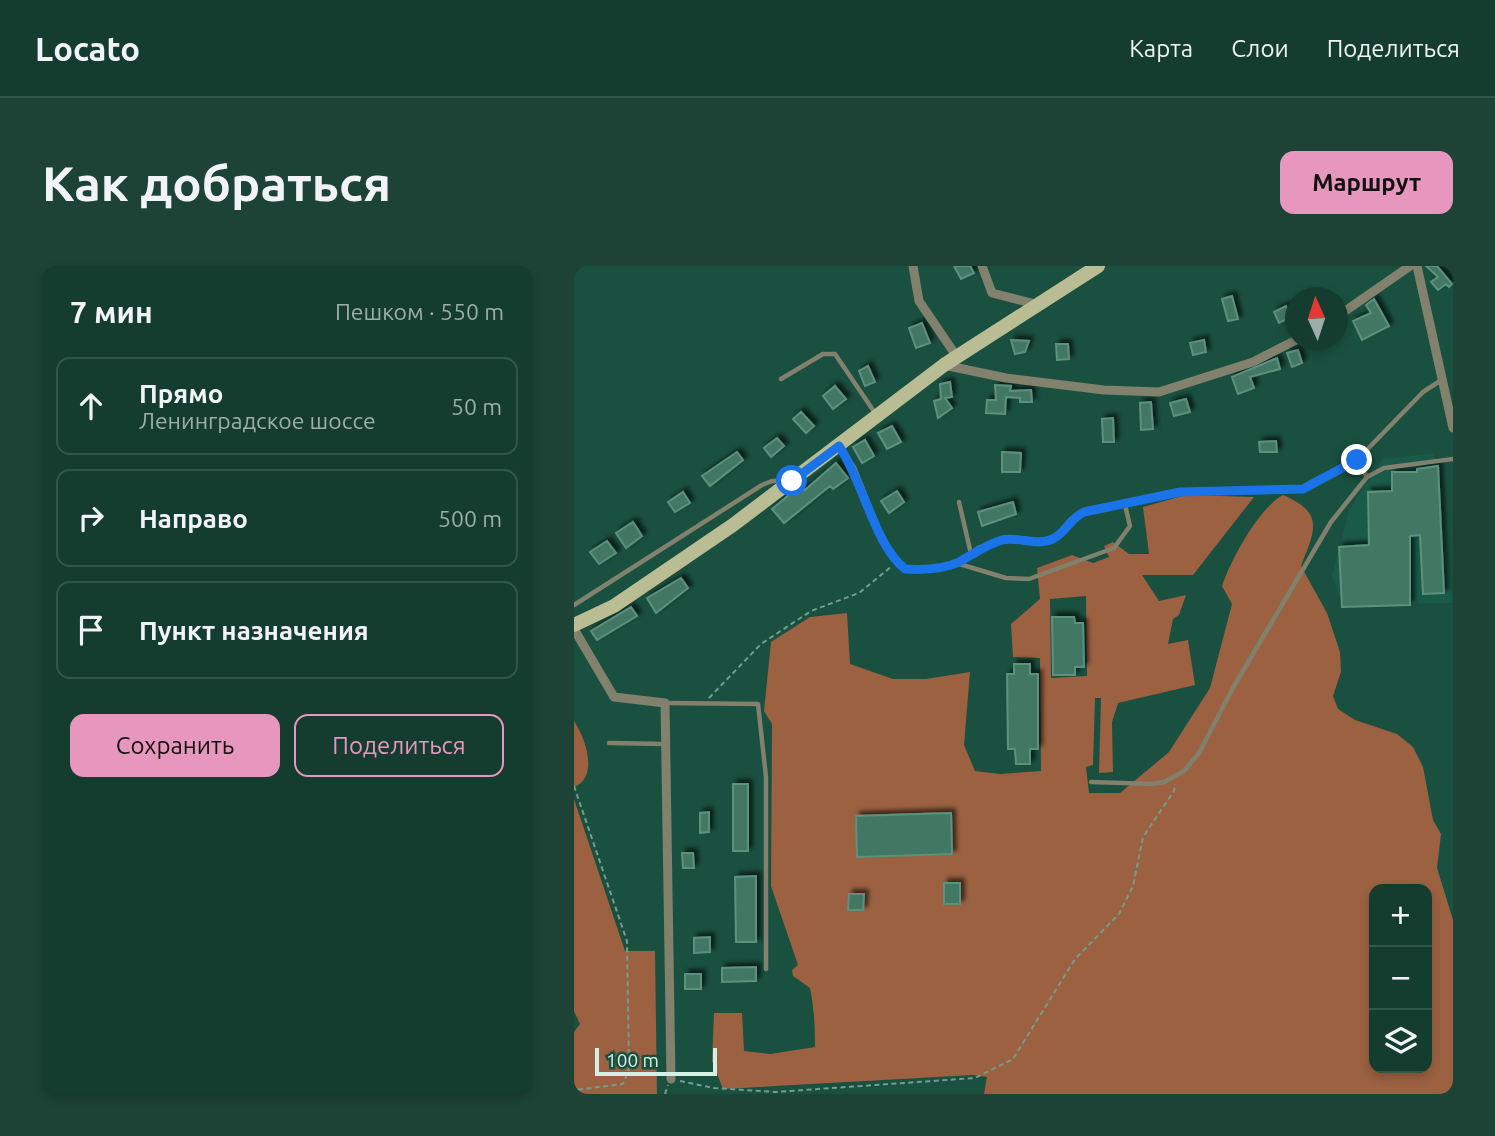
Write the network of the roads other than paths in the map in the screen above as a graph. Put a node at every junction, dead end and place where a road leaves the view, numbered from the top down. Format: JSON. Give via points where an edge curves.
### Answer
{"nodes":[{"id":1,"x":913,"y":266,"type":"edge"},
{"id":2,"x":982,"y":266,"type":"edge"},
{"id":3,"x":1098,"y":266,"type":"edge"},
{"id":4,"x":1410,"y":266,"type":"edge"},
{"id":5,"x":1417,"y":266,"type":"edge"},
{"id":6,"x":1083,"y":271,"type":"edge"},
{"id":7,"x":1040,"y":306,"type":"junction"},
{"id":8,"x":1348,"y":309,"type":"edge"},
{"id":9,"x":1285,"y":346,"type":"edge"},
{"id":10,"x":951,"y":361,"type":"junction"},
{"id":11,"x":781,"y":379,"type":"dead end"},
{"id":12,"x":1443,"y":379,"type":"junction"},
{"id":13,"x":877,"y":417,"type":"junction"},
{"id":14,"x":1453,"y":428,"type":"edge"},
{"id":15,"x":839,"y":446,"type":"junction"},
{"id":16,"x":1453,"y":458,"type":"edge"},
{"id":17,"x":1357,"y":460,"type":"junction"},
{"id":18,"x":1367,"y":477,"type":"junction"},
{"id":19,"x":792,"y":481,"type":"junction"},
{"id":20,"x":959,"y":502,"type":"dead end"},
{"id":21,"x":1125,"y":505,"type":"junction"},
{"id":22,"x":971,"y":554,"type":"junction"},
{"id":23,"x":957,"y":563,"type":"junction"},
{"id":24,"x":574,"y":605,"type":"edge"},
{"id":25,"x":574,"y":627,"type":"edge"},
{"id":26,"x":666,"y":703,"type":"junction"},
{"id":27,"x":609,"y":743,"type":"dead end"},
{"id":28,"x":666,"y":744,"type":"junction"},
{"id":29,"x":1091,"y":782,"type":"dead end"},
{"id":30,"x":766,"y":969,"type":"dead end"},
{"id":31,"x":671,"y":1079,"type":"road end"}],
"edges":[{"from":1,"to":10,"type":"street","via":[[919,301]]},
{"from":2,"to":7,"type":"street","via":[[992,293]]},
{"from":3,"to":6,"type":"main road"},
{"from":4,"to":8,"type":"street"},
{"from":5,"to":12,"type":"street"},
{"from":6,"to":7,"type":"main road"},
{"from":7,"to":10,"type":"main road"},
{"from":9,"to":10,"type":"street","via":[[1253,362],[1159,392],[1006,378]]},
{"from":10,"to":13,"type":"main road"},
{"from":11,"to":13,"type":"lane","via":[[823,354],[835,354]]},
{"from":12,"to":14,"type":"street"},
{"from":12,"to":17,"type":"lane","via":[[1423,391]]},
{"from":13,"to":15,"type":"main road"},
{"from":15,"to":19,"type":"main road"},
{"from":15,"to":23,"type":"lane","via":[[854,467],[896,562],[905,569],[921,570]]},
{"from":16,"to":18,"type":"lane","via":[[1384,468]]},
{"from":17,"to":18,"type":"lane"},
{"from":17,"to":21,"type":"lane","via":[[1303,489],[1180,492]]},
{"from":18,"to":29,"type":"lane","via":[[1331,522],[1199,753],[1177,776],[1153,783]]},
{"from":19,"to":24,"type":"lane","via":[[762,485]]},
{"from":19,"to":25,"type":"main road","via":[[614,606]]},
{"from":20,"to":22,"type":"lane"},
{"from":21,"to":22,"type":"lane","via":[[1084,512],[1055,538],[1036,542],[1006,539]]},
{"from":21,"to":23,"type":"lane","via":[[1130,526],[1114,548],[1029,579],[1006,578]]},
{"from":22,"to":23,"type":"lane"},
{"from":25,"to":26,"type":"street","via":[[614,697]]},
{"from":26,"to":28,"type":"street"},
{"from":26,"to":30,"type":"lane","via":[[758,704],[766,777]]},
{"from":27,"to":28,"type":"lane"},
{"from":28,"to":31,"type":"street"}]}
